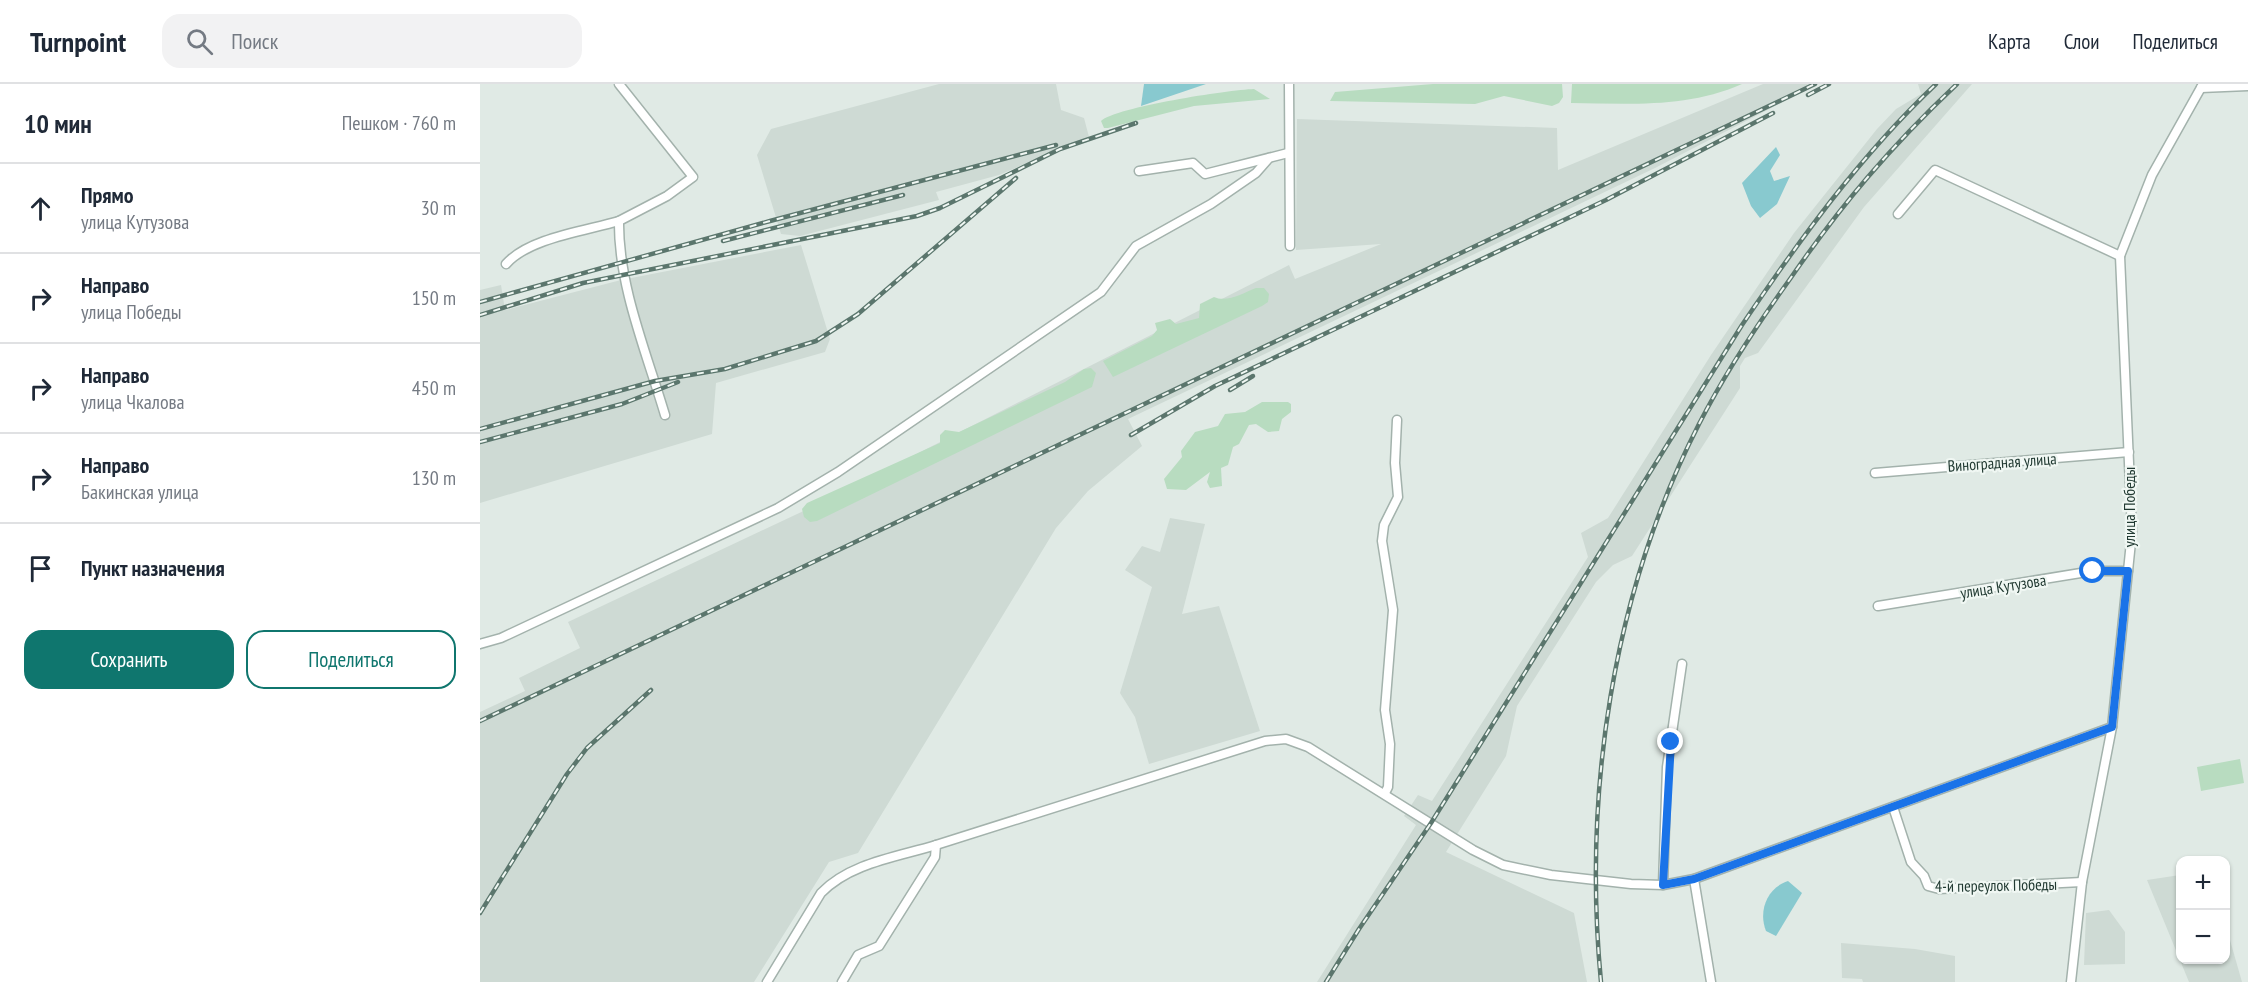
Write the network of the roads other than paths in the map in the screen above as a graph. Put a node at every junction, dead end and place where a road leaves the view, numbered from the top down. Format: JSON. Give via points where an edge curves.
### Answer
{"nodes":[{"id":1,"x":620,"y":84,"type":"edge"},
{"id":2,"x":1289,"y":84,"type":"edge"},
{"id":3,"x":2202,"y":86,"type":"edge"},
{"id":4,"x":2248,"y":87,"type":"edge"},
{"id":5,"x":1288,"y":153,"type":"junction"},
{"id":6,"x":1269,"y":158,"type":"junction"},
{"id":7,"x":1139,"y":171,"type":"dead end"},
{"id":8,"x":1898,"y":214,"type":"dead end"},
{"id":9,"x":619,"y":221,"type":"junction"},
{"id":10,"x":1290,"y":246,"type":"dead end"},
{"id":11,"x":2120,"y":256,"type":"junction"},
{"id":12,"x":506,"y":264,"type":"dead end"},
{"id":13,"x":665,"y":415,"type":"dead end"},
{"id":14,"x":1397,"y":420,"type":"dead end"},
{"id":15,"x":2129,"y":452,"type":"junction"},
{"id":16,"x":1875,"y":472,"type":"dead end"},
{"id":17,"x":2128,"y":571,"type":"junction"},
{"id":18,"x":1878,"y":606,"type":"dead end"},
{"id":19,"x":480,"y":644,"type":"edge"},
{"id":20,"x":1682,"y":664,"type":"dead end"},
{"id":21,"x":2112,"y":727,"type":"junction"},
{"id":22,"x":1385,"y":793,"type":"junction"},
{"id":23,"x":1893,"y":807,"type":"junction"},
{"id":24,"x":936,"y":845,"type":"junction"},
{"id":25,"x":1694,"y":879,"type":"junction"},
{"id":26,"x":2082,"y":882,"type":"junction"},
{"id":27,"x":1663,"y":885,"type":"junction"},
{"id":28,"x":767,"y":982,"type":"edge"},
{"id":29,"x":842,"y":982,"type":"edge"},
{"id":30,"x":1711,"y":982,"type":"edge"},
{"id":31,"x":2071,"y":982,"type":"edge"}],
"edges":[{"from":1,"to":9,"type":"street","via":[[693,177],[667,196]]},
{"from":2,"to":5,"type":"street"},
{"from":3,"to":4,"type":"street"},
{"from":3,"to":11,"type":"street","name":"улица Победы","via":[[2152,175]]},
{"from":5,"to":6,"type":"street"},
{"from":5,"to":10,"type":"street"},
{"from":6,"to":7,"type":"street","via":[[1205,174],[1193,163]]},
{"from":6,"to":19,"type":"street","via":[[1256,173],[1211,204],[1137,246],[1101,292],[838,472],[778,508],[501,638]]},
{"from":8,"to":11,"type":"street","via":[[1935,170]]},
{"from":9,"to":12,"type":"street","via":[[535,244],[517,252]]},
{"from":9,"to":13,"type":"street","via":[[623,273]]},
{"from":11,"to":15,"type":"street","name":"улица Победы"},
{"from":14,"to":22,"type":"street","via":[[1398,497],[1384,525],[1382,541],[1393,610],[1385,710],[1390,744]]},
{"from":15,"to":16,"type":"street","name":"Виноградная улица"},
{"from":15,"to":17,"type":"street","name":"улица Победы","via":[[2132,532]]},
{"from":17,"to":18,"type":"street","name":"улица Кутузова","via":[[2093,571]]},
{"from":17,"to":21,"type":"street","name":"улица Победы"},
{"from":20,"to":27,"type":"street","via":[[1667,767]]},
{"from":21,"to":23,"type":"street"},
{"from":21,"to":26,"type":"street","name":"улица Победы"},
{"from":22,"to":24,"type":"street","via":[[1308,747],[1276,739]]},
{"from":22,"to":27,"type":"street","via":[[1503,865],[1596,880]]},
{"from":23,"to":25,"type":"street"},
{"from":23,"to":26,"type":"street","name":"4-й переулок Победы","via":[[1911,862],[1928,886],[1939,889]]},
{"from":24,"to":28,"type":"street","via":[[847,872],[831,883]]},
{"from":24,"to":29,"type":"street","via":[[935,857],[879,946],[858,955]]},
{"from":25,"to":27,"type":"street"},
{"from":25,"to":30,"type":"street"},
{"from":26,"to":31,"type":"street","name":"улица Победы"}]}
